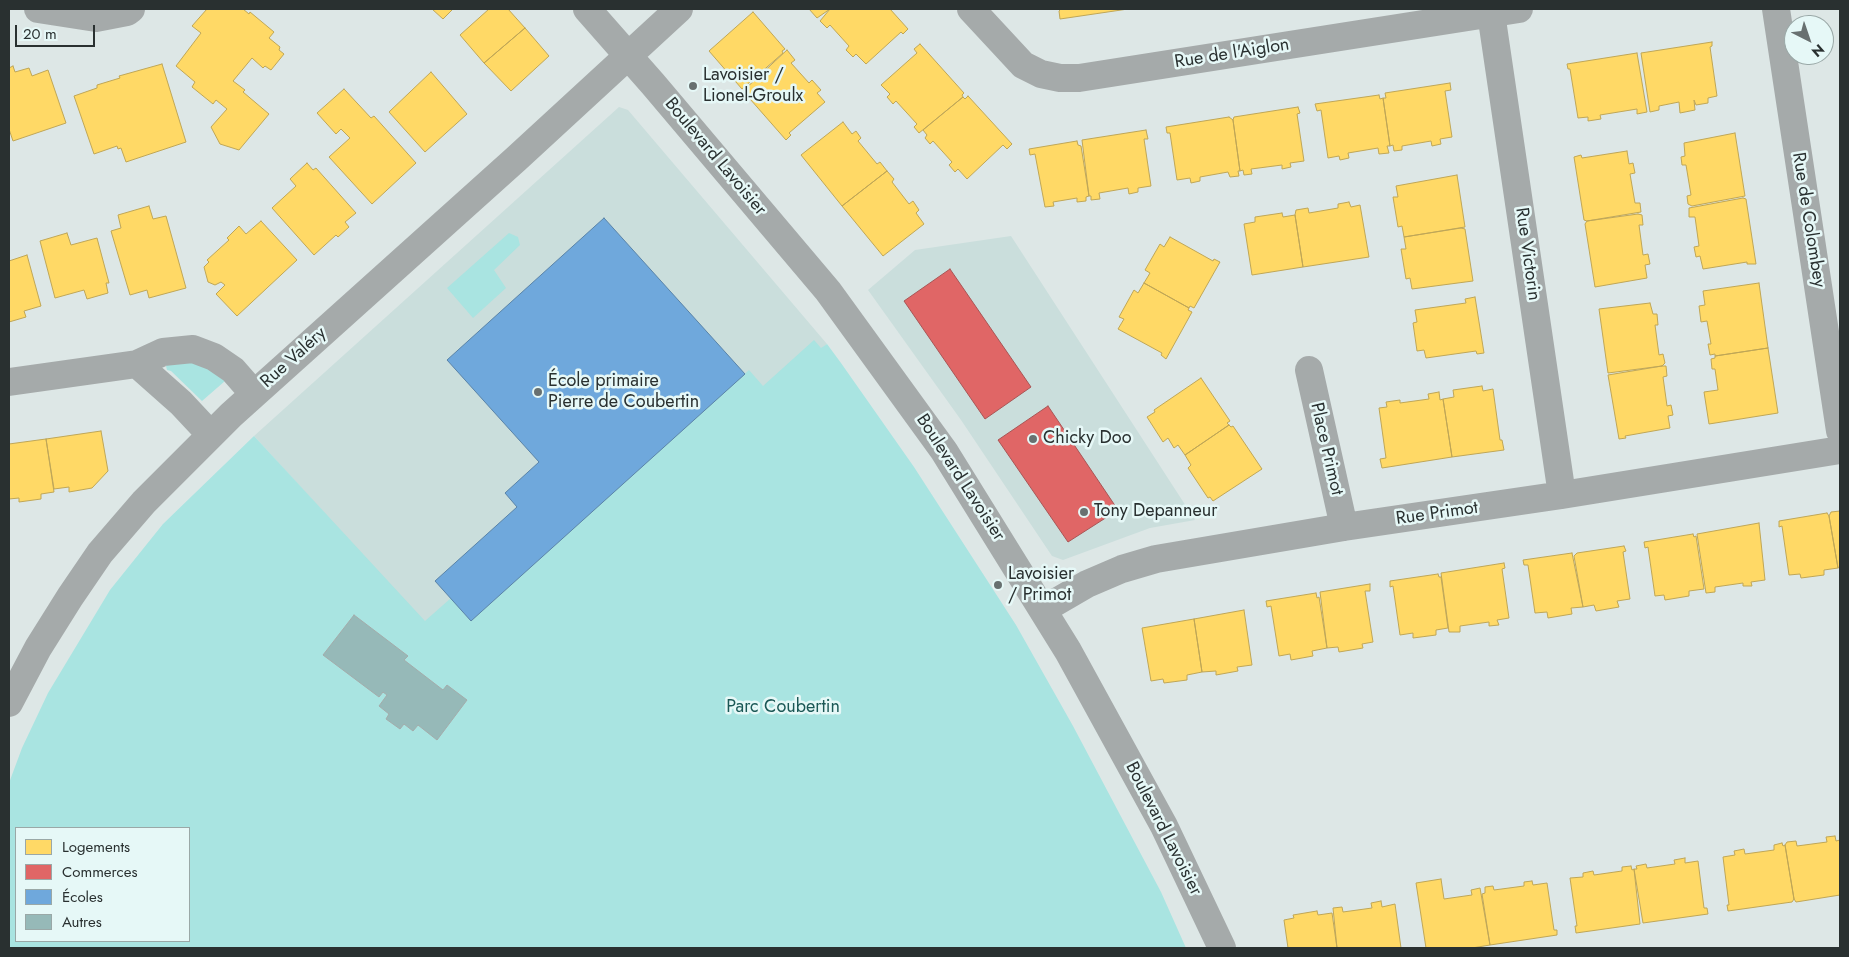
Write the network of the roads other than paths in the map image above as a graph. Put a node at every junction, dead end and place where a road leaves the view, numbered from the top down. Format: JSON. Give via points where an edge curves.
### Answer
{"nodes":[{"id":1,"x":38,"y":9,"type":"edge"},
{"id":2,"x":131,"y":9,"type":"edge"},
{"id":3,"x":587,"y":9,"type":"edge"},
{"id":4,"x":679,"y":9,"type":"edge"},
{"id":5,"x":971,"y":9,"type":"edge"},
{"id":6,"x":1519,"y":9,"type":"edge"},
{"id":7,"x":1776,"y":9,"type":"edge"},
{"id":8,"x":1491,"y":13,"type":"junction"},
{"id":9,"x":628,"y":55,"type":"junction"},
{"id":10,"x":137,"y":364,"type":"junction"},
{"id":11,"x":1309,"y":370,"type":"dead end"},
{"id":12,"x":9,"y":382,"type":"edge"},
{"id":13,"x":254,"y":394,"type":"junction"},
{"id":14,"x":1840,"y":432,"type":"edge"},
{"id":15,"x":210,"y":434,"type":"junction"},
{"id":16,"x":1840,"y":450,"type":"edge"},
{"id":17,"x":1562,"y":495,"type":"junction"},
{"id":18,"x":1344,"y":527,"type":"junction"},
{"id":19,"x":1044,"y":609,"type":"junction"},
{"id":20,"x":9,"y":703,"type":"edge"},
{"id":21,"x":1222,"y":948,"type":"edge"}],
"edges":[{"from":1,"to":2,"type":"street","via":[[96,18]]},
{"from":3,"to":9,"type":"street","name":"Boulevard Lavoisier"},
{"from":4,"to":9,"type":"street","name":"Rue Valéry"},
{"from":5,"to":8,"type":"street","name":"Rue de l'Aiglon","via":[[1023,65],[1040,74],[1060,78],[1079,78]]},
{"from":6,"to":8,"type":"street","name":"Rue de l'Aiglon"},
{"from":7,"to":14,"type":"street","name":"Rue de Colombey"},
{"from":8,"to":17,"type":"street","name":"Rue Victorin"},
{"from":9,"to":13,"type":"street","name":"Rue Valéry","via":[[516,160]]},
{"from":9,"to":19,"type":"street","name":"Boulevard Lavoisier","via":[[838,304],[944,450]]},
{"from":10,"to":12,"type":"street"},
{"from":10,"to":13,"type":"street","via":[[163,352],[193,349],[214,357],[233,370]]},
{"from":10,"to":15,"type":"street"},
{"from":11,"to":18,"type":"street","name":"Place Primot"},
{"from":13,"to":15,"type":"street","name":"Rue Valéry"},
{"from":15,"to":20,"type":"street","name":"Rue Valéry","via":[[100,553],[38,648]]},
{"from":16,"to":17,"type":"street","name":"Rue Primot"},
{"from":17,"to":18,"type":"street","name":"Rue Primot"},
{"from":18,"to":19,"type":"street","name":"Rue Primot","via":[[1156,559],[1087,584]]},
{"from":19,"to":21,"type":"street","name":"Boulevard Lavoisier","via":[[1164,826]]}]}
